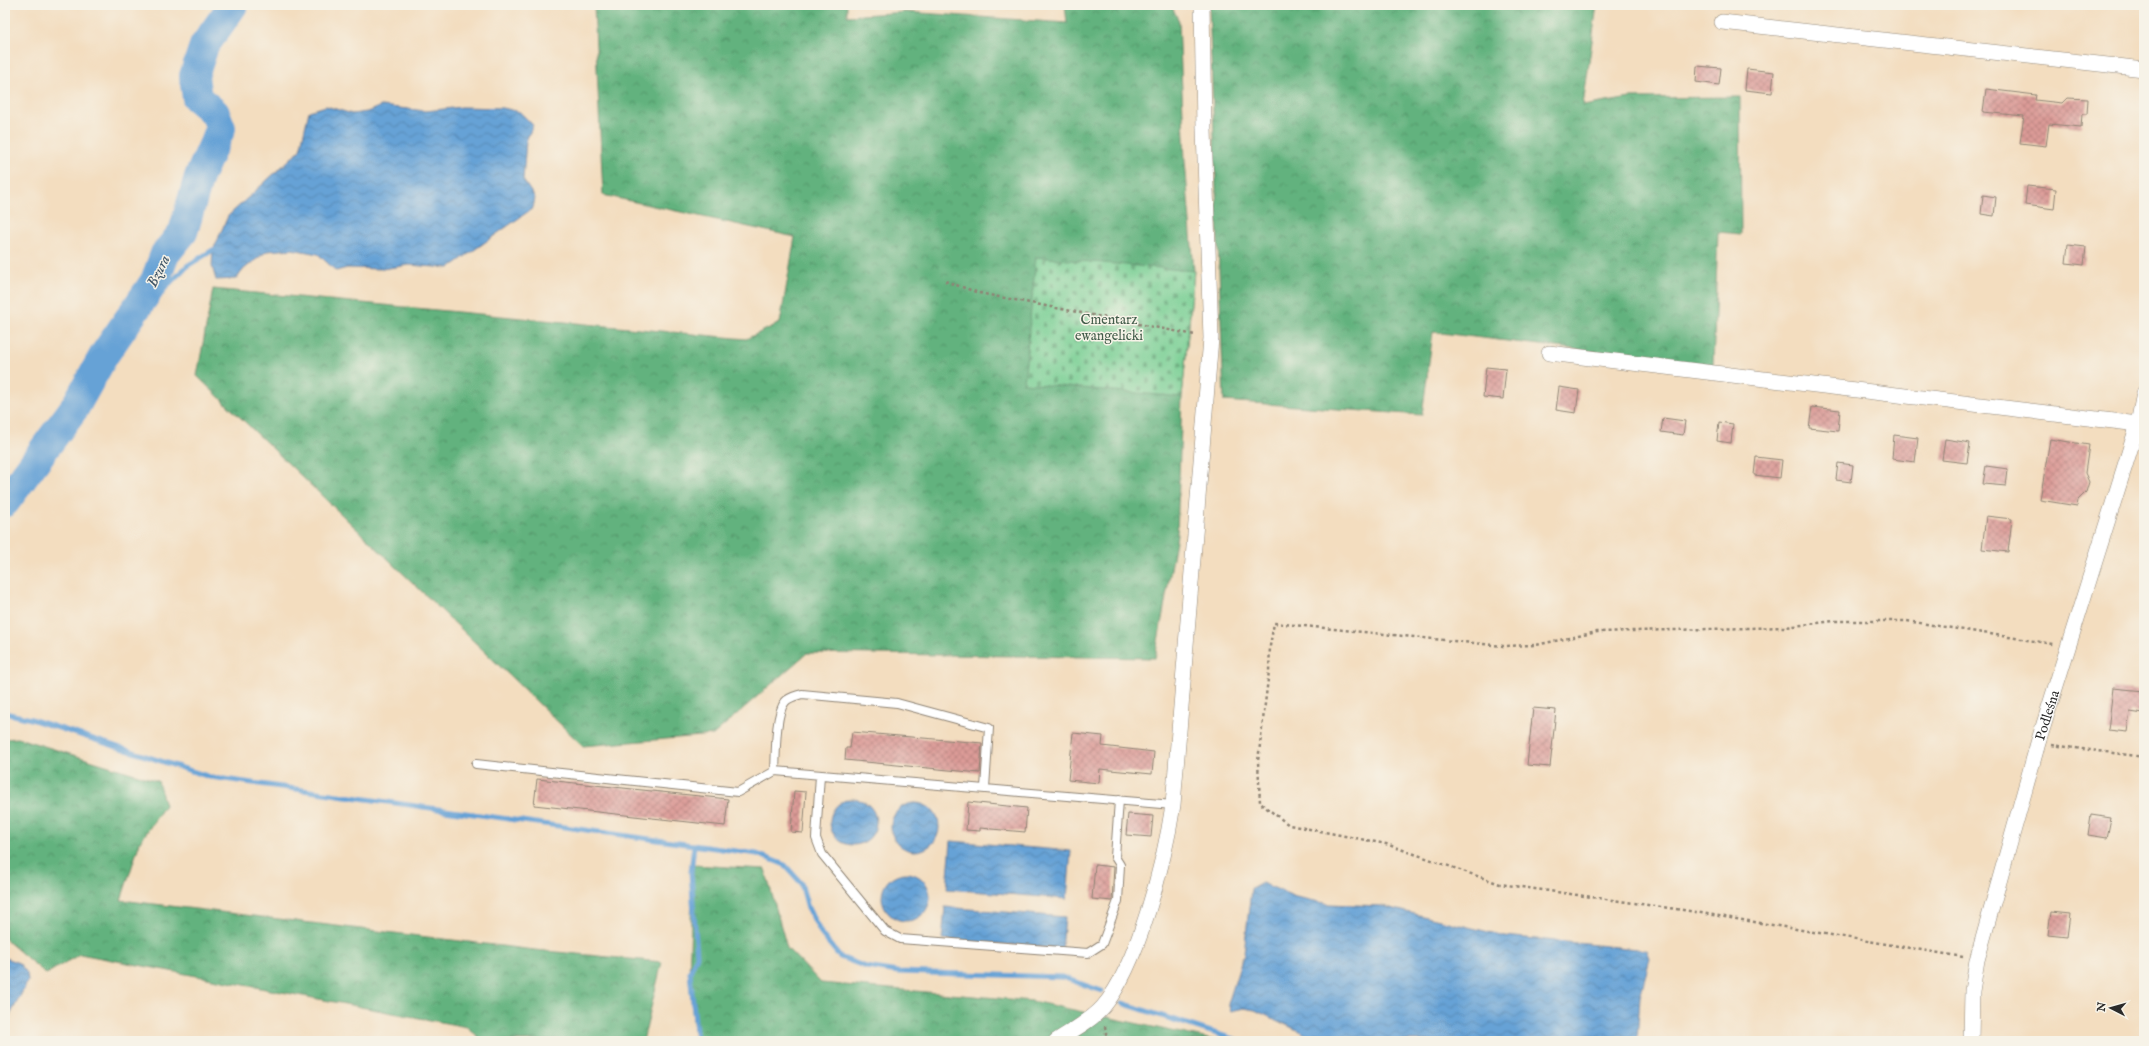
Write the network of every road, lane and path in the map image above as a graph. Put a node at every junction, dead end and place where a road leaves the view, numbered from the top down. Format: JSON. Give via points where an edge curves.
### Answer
{"nodes":[{"id":1,"x":1202,"y":5,"type":"edge"},
{"id":2,"x":1722,"y":22,"type":"dead end"},
{"id":3,"x":2144,"y":69,"type":"edge"},
{"id":4,"x":945,"y":281,"type":"dead end"},
{"id":5,"x":1211,"y":338,"type":"junction"},
{"id":6,"x":1549,"y":353,"type":"dead end"},
{"id":7,"x":2144,"y":394,"type":"edge"},
{"id":8,"x":2141,"y":425,"type":"edge"},
{"id":9,"x":2067,"y":646,"type":"junction"},
{"id":10,"x":2038,"y":743,"type":"junction"},
{"id":11,"x":2144,"y":757,"type":"edge"},
{"id":12,"x":476,"y":764,"type":"dead end"},
{"id":13,"x":775,"y":771,"type":"junction"},
{"id":14,"x":820,"y":775,"type":"junction"},
{"id":15,"x":985,"y":788,"type":"junction"},
{"id":16,"x":1119,"y":800,"type":"junction"},
{"id":17,"x":1173,"y":805,"type":"junction"},
{"id":18,"x":1977,"y":960,"type":"junction"},
{"id":19,"x":1056,"y":1041,"type":"edge"},
{"id":20,"x":1971,"y":1041,"type":"edge"}],
"edges":[{"from":1,"to":5,"type":"street"},
{"from":2,"to":3,"type":"street"},
{"from":4,"to":5,"type":"path","via":[[979,293]]},
{"from":5,"to":17,"type":"street"},
{"from":6,"to":8,"type":"street"},
{"from":7,"to":8,"type":"street","name":"Podleśna"},
{"from":8,"to":9,"type":"street","name":"Podleśna"},
{"from":9,"to":10,"type":"street","name":"Podleśna"},
{"from":9,"to":18,"type":"path","via":[[1907,621],[1834,621],[1786,626],[1597,632],[1536,645],[1503,646],[1274,623],[1258,761],[1260,803],[1289,825],[1386,844],[1500,884],[1683,910]]},
{"from":10,"to":11,"type":"path"},
{"from":10,"to":18,"type":"street","name":"Podleśna"},
{"from":12,"to":13,"type":"lane","via":[[738,792]]},
{"from":13,"to":14,"type":"lane"},
{"from":13,"to":15,"type":"lane","via":[[780,712],[785,702],[802,694],[897,703],[989,728]]},
{"from":14,"to":15,"type":"lane"},
{"from":14,"to":16,"type":"lane","via":[[816,838],[822,854],[885,931],[900,939],[1088,953],[1102,944],[1118,901],[1120,865],[1115,856]]},
{"from":15,"to":16,"type":"lane"},
{"from":16,"to":17,"type":"lane"},
{"from":17,"to":19,"type":"street","via":[[1168,834],[1145,920],[1127,967],[1102,1008]]},
{"from":18,"to":20,"type":"street","name":"Podleśna","via":[[1971,1006]]}]}
